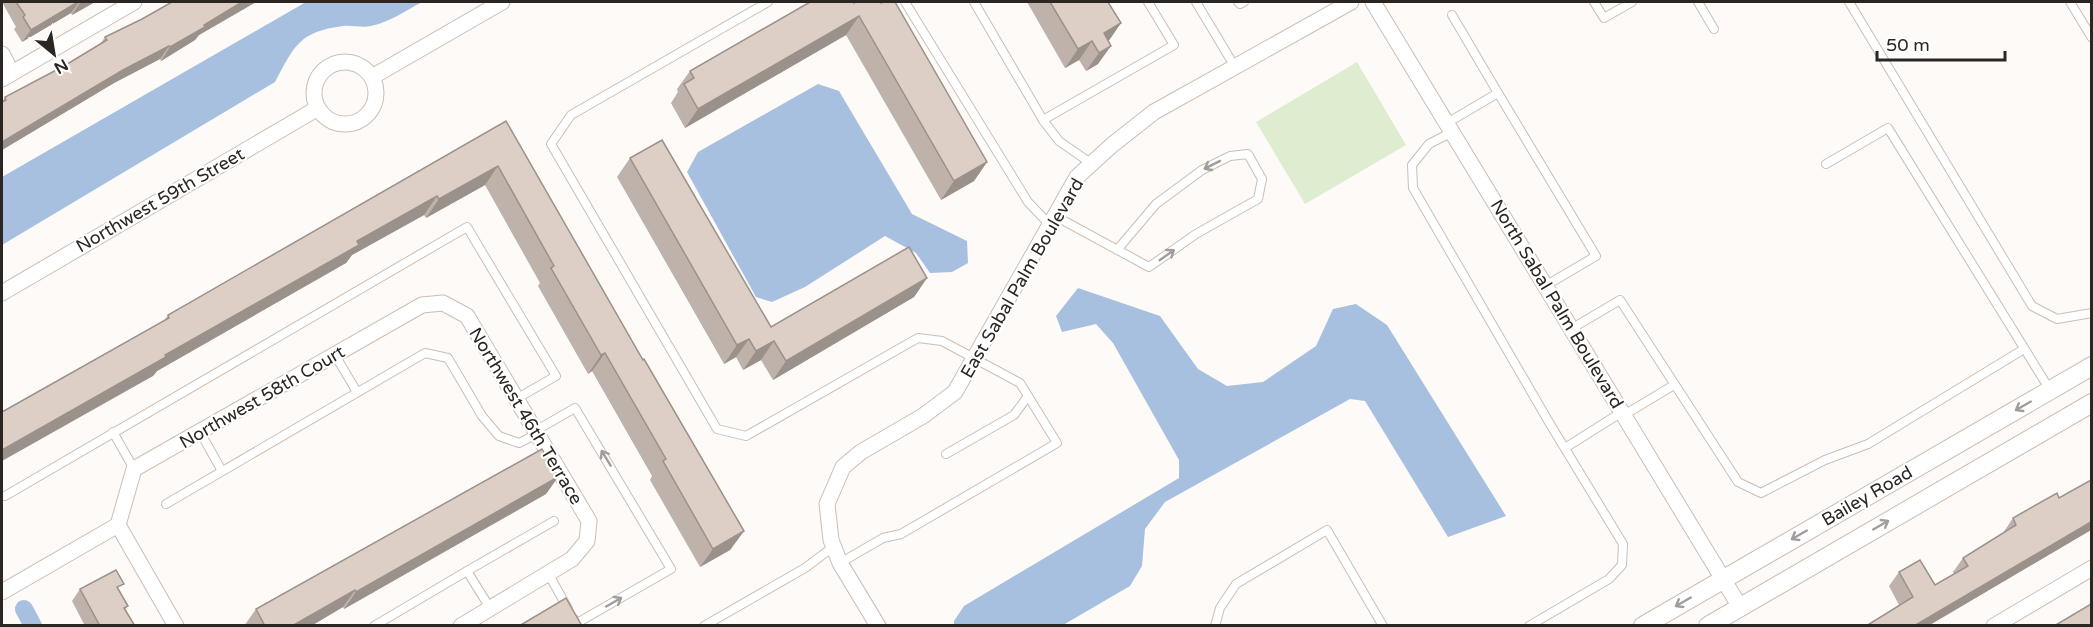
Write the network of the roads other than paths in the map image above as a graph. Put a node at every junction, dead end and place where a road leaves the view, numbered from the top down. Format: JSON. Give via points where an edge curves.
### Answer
{"nodes":[{"id":1,"x":133,"y":2,"type":"edge"},
{"id":2,"x":502,"y":2,"type":"edge"},
{"id":3,"x":768,"y":2,"type":"edge"},
{"id":4,"x":905,"y":2,"type":"edge"},
{"id":5,"x":974,"y":2,"type":"edge"},
{"id":6,"x":1148,"y":2,"type":"edge"},
{"id":7,"x":1196,"y":2,"type":"edge"},
{"id":8,"x":1238,"y":2,"type":"edge"},
{"id":9,"x":1244,"y":2,"type":"edge"},
{"id":10,"x":1351,"y":2,"type":"edge"},
{"id":11,"x":1373,"y":2,"type":"edge"},
{"id":12,"x":1594,"y":2,"type":"edge"},
{"id":13,"x":1632,"y":2,"type":"edge"},
{"id":14,"x":1698,"y":2,"type":"edge"},
{"id":15,"x":1849,"y":2,"type":"edge"},
{"id":16,"x":2070,"y":2,"type":"edge"},
{"id":17,"x":1452,"y":15,"type":"dead end"},
{"id":18,"x":1714,"y":29,"type":"dead end"},
{"id":19,"x":2091,"y":38,"type":"edge"},
{"id":20,"x":2,"y":54,"type":"edge"},
{"id":21,"x":1234,"y":67,"type":"junction"},
{"id":22,"x":7,"y":76,"type":"edge"},
{"id":23,"x":372,"y":77,"type":"junction"},
{"id":24,"x":1498,"y":93,"type":"junction"},
{"id":25,"x":318,"y":108,"type":"junction"},
{"id":26,"x":1043,"y":120,"type":"junction"},
{"id":27,"x":1449,"y":127,"type":"junction"},
{"id":28,"x":1092,"y":164,"type":"junction"},
{"id":29,"x":1827,"y":164,"type":"dead end"},
{"id":30,"x":1052,"y":221,"type":"junction"},
{"id":31,"x":1117,"y":250,"type":"junction"},
{"id":32,"x":1545,"y":286,"type":"junction"},
{"id":33,"x":2,"y":292,"type":"edge"},
{"id":34,"x":443,"y":303,"type":"joint"},
{"id":35,"x":2091,"y":313,"type":"edge"},
{"id":36,"x":1571,"y":329,"type":"junction"},
{"id":37,"x":2024,"y":349,"type":"junction"},
{"id":38,"x":335,"y":355,"type":"junction"},
{"id":39,"x":974,"y":359,"type":"junction"},
{"id":40,"x":2091,"y":366,"type":"edge"},
{"id":41,"x":1674,"y":385,"type":"junction"},
{"id":42,"x":2050,"y":390,"type":"junction"},
{"id":43,"x":357,"y":392,"type":"junction"},
{"id":44,"x":1028,"y":396,"type":"junction"},
{"id":45,"x":516,"y":399,"type":"junction"},
{"id":46,"x":2091,"y":404,"type":"edge"},
{"id":47,"x":1623,"y":414,"type":"junction"},
{"id":48,"x":113,"y":432,"type":"junction"},
{"id":49,"x":200,"y":432,"type":"junction"},
{"id":50,"x":536,"y":433,"type":"junction"},
{"id":51,"x":1565,"y":448,"type":"junction"},
{"id":52,"x":946,"y":454,"type":"dead end"},
{"id":53,"x":134,"y":469,"type":"junction"},
{"id":54,"x":222,"y":471,"type":"junction"},
{"id":55,"x":5,"y":496,"type":"dead end"},
{"id":56,"x":166,"y":504,"type":"dead end"},
{"id":57,"x":554,"y":521,"type":"dead end"},
{"id":58,"x":118,"y":525,"type":"junction"},
{"id":59,"x":834,"y":547,"type":"junction"},
{"id":60,"x":840,"y":563,"type":"junction"},
{"id":61,"x":2091,"y":568,"type":"edge"},
{"id":62,"x":468,"y":572,"type":"junction"},
{"id":63,"x":548,"y":573,"type":"junction"},
{"id":64,"x":1723,"y":579,"type":"junction"},
{"id":65,"x":2,"y":592,"type":"edge"},
{"id":66,"x":1740,"y":607,"type":"junction"},
{"id":67,"x":490,"y":608,"type":"junction"},
{"id":68,"x":176,"y":626,"type":"edge"},
{"id":69,"x":374,"y":626,"type":"edge"},
{"id":70,"x":461,"y":626,"type":"edge"},
{"id":71,"x":704,"y":626,"type":"edge"},
{"id":72,"x":878,"y":626,"type":"edge"},
{"id":73,"x":1215,"y":626,"type":"edge"},
{"id":74,"x":1383,"y":626,"type":"edge"},
{"id":75,"x":1529,"y":626,"type":"edge"},
{"id":76,"x":1643,"y":626,"type":"edge"},
{"id":77,"x":1708,"y":626,"type":"edge"},
{"id":78,"x":1994,"y":626,"type":"edge"}],
"edges":[{"from":1,"to":22,"type":"street"},
{"from":2,"to":23,"type":"street"},
{"from":3,"to":39,"type":"lane","via":[[571,115],[551,144],[557,155],[717,429],[746,436],[918,338],[942,341]]},
{"from":4,"to":30,"type":"lane","via":[[1028,202]]},
{"from":5,"to":26,"type":"lane"},
{"from":6,"to":26,"type":"lane","via":[[1174,45]]},
{"from":7,"to":21,"type":"lane"},
{"from":8,"to":9,"type":"lane"},
{"from":10,"to":21,"type":"street","name":"East Sabal Palm Boulevard"},
{"from":11,"to":27,"type":"street","name":"North Sabal Palm Boulevard"},
{"from":12,"to":13,"type":"lane","via":[[1604,18]]},
{"from":14,"to":18,"type":"lane"},
{"from":15,"to":35,"type":"lane","via":[[2032,306],[2057,319]]},
{"from":16,"to":19,"type":"lane"},
{"from":17,"to":24,"type":"lane"},
{"from":20,"to":22,"type":"street"},
{"from":21,"to":28,"type":"street","name":"East Sabal Palm Boulevard","via":[[1154,112]]},
{"from":23,"to":25,"type":"street","via":[[357,64],[330,66],[317,80],[314,90]]},
{"from":23,"to":25,"type":"street","via":[[375,103],[364,117],[348,124],[339,123]]},
{"from":24,"to":27,"type":"lane"},
{"from":24,"to":32,"type":"lane","via":[[1596,256]]},
{"from":25,"to":33,"type":"street","name":"Northwest 59th Street"},
{"from":26,"to":28,"type":"lane","via":[[1059,141]]},
{"from":27,"to":32,"type":"street","name":"North Sabal Palm Boulevard"},
{"from":27,"to":51,"type":"lane","via":[[1412,165],[1413,188]]},
{"from":28,"to":30,"type":"street","name":"East Sabal Palm Boulevard","via":[[1077,177]]},
{"from":29,"to":37,"type":"lane","via":[[1888,128]]},
{"from":30,"to":31,"type":"lane"},
{"from":30,"to":39,"type":"street","name":"East Sabal Palm Boulevard"},
{"from":31,"to":31,"type":"lane","one_way":true,"via":[[1149,267],[1196,234],[1258,199],[1262,179],[1248,154],[1230,156],[1156,204]]},
{"from":32,"to":36,"type":"street","name":"North Sabal Palm Boulevard"},
{"from":34,"to":38,"type":"street","name":"Northwest 58th Court","via":[[422,305]]},
{"from":34,"to":45,"type":"street","name":"Northwest 46th Terrace","via":[[466,316]]},
{"from":36,"to":41,"type":"lane","via":[[1620,300]]},
{"from":36,"to":47,"type":"street","name":"North Sabal Palm Boulevard"},
{"from":37,"to":41,"type":"lane","via":[[1868,444],[1825,459],[1761,493],[1738,482]]},
{"from":37,"to":42,"type":"lane"},
{"from":38,"to":43,"type":"lane"},
{"from":38,"to":49,"type":"street","name":"Northwest 58th Court"},
{"from":39,"to":44,"type":"lane","via":[[1020,383]]},
{"from":39,"to":59,"type":"street","name":"East Sabal Palm Boulevard","via":[[956,392],[843,467],[827,504]]},
{"from":40,"to":42,"type":"street","name":"Bailey Road"},
{"from":41,"to":47,"type":"lane"},
{"from":42,"to":64,"type":"street","name":"Bailey Road","one_way":true},
{"from":43,"to":50,"type":"lane","via":[[425,353],[448,358],[499,436],[519,443]]},
{"from":43,"to":54,"type":"lane"},
{"from":44,"to":52,"type":"lane","via":[[1014,415]]},
{"from":44,"to":60,"type":"lane","via":[[1057,443],[901,534],[883,538]]},
{"from":45,"to":48,"type":"lane","via":[[556,376],[467,227]]},
{"from":45,"to":50,"type":"street","name":"Northwest 46th Terrace"},
{"from":66,"to":46,"type":"street","name":"Bailey Road","one_way":true},
{"from":47,"to":51,"type":"lane"},
{"from":47,"to":64,"type":"street","name":"North Sabal Palm Boulevard"},
{"from":48,"to":53,"type":"lane"},
{"from":48,"to":55,"type":"lane"},
{"from":49,"to":53,"type":"street","name":"Northwest 58th Court"},
{"from":49,"to":54,"type":"lane"},
{"from":50,"to":63,"type":"street","name":"Northwest 46th Terrace","via":[[589,521],[588,541],[573,559]]},
{"from":63,"to":50,"type":"lane","one_way":true,"via":[[577,623],[671,569],[576,408]]},
{"from":51,"to":75,"type":"lane","via":[[1623,544],[1623,565],[1609,579]]},
{"from":53,"to":58,"type":"street"},
{"from":54,"to":56,"type":"lane"},
{"from":57,"to":62,"type":"lane"},
{"from":58,"to":65,"type":"street"},
{"from":58,"to":68,"type":"street"},
{"from":59,"to":60,"type":"street","name":"East Sabal Palm Boulevard"},
{"from":59,"to":71,"type":"lane"},
{"from":60,"to":72,"type":"street","name":"East Sabal Palm Boulevard"},
{"from":61,"to":78,"type":"street"},
{"from":62,"to":67,"type":"lane"},
{"from":62,"to":69,"type":"lane"},
{"from":63,"to":67,"type":"street"},
{"from":64,"to":66,"type":"street","name":"North Sabal Palm Boulevard"},
{"from":64,"to":76,"type":"street","name":"Bailey Road","one_way":true},
{"from":66,"to":77,"type":"street","name":"Bailey Road"},
{"from":67,"to":70,"type":"street"},
{"from":73,"to":74,"type":"lane","via":[[1236,584],[1327,530]]}]}
